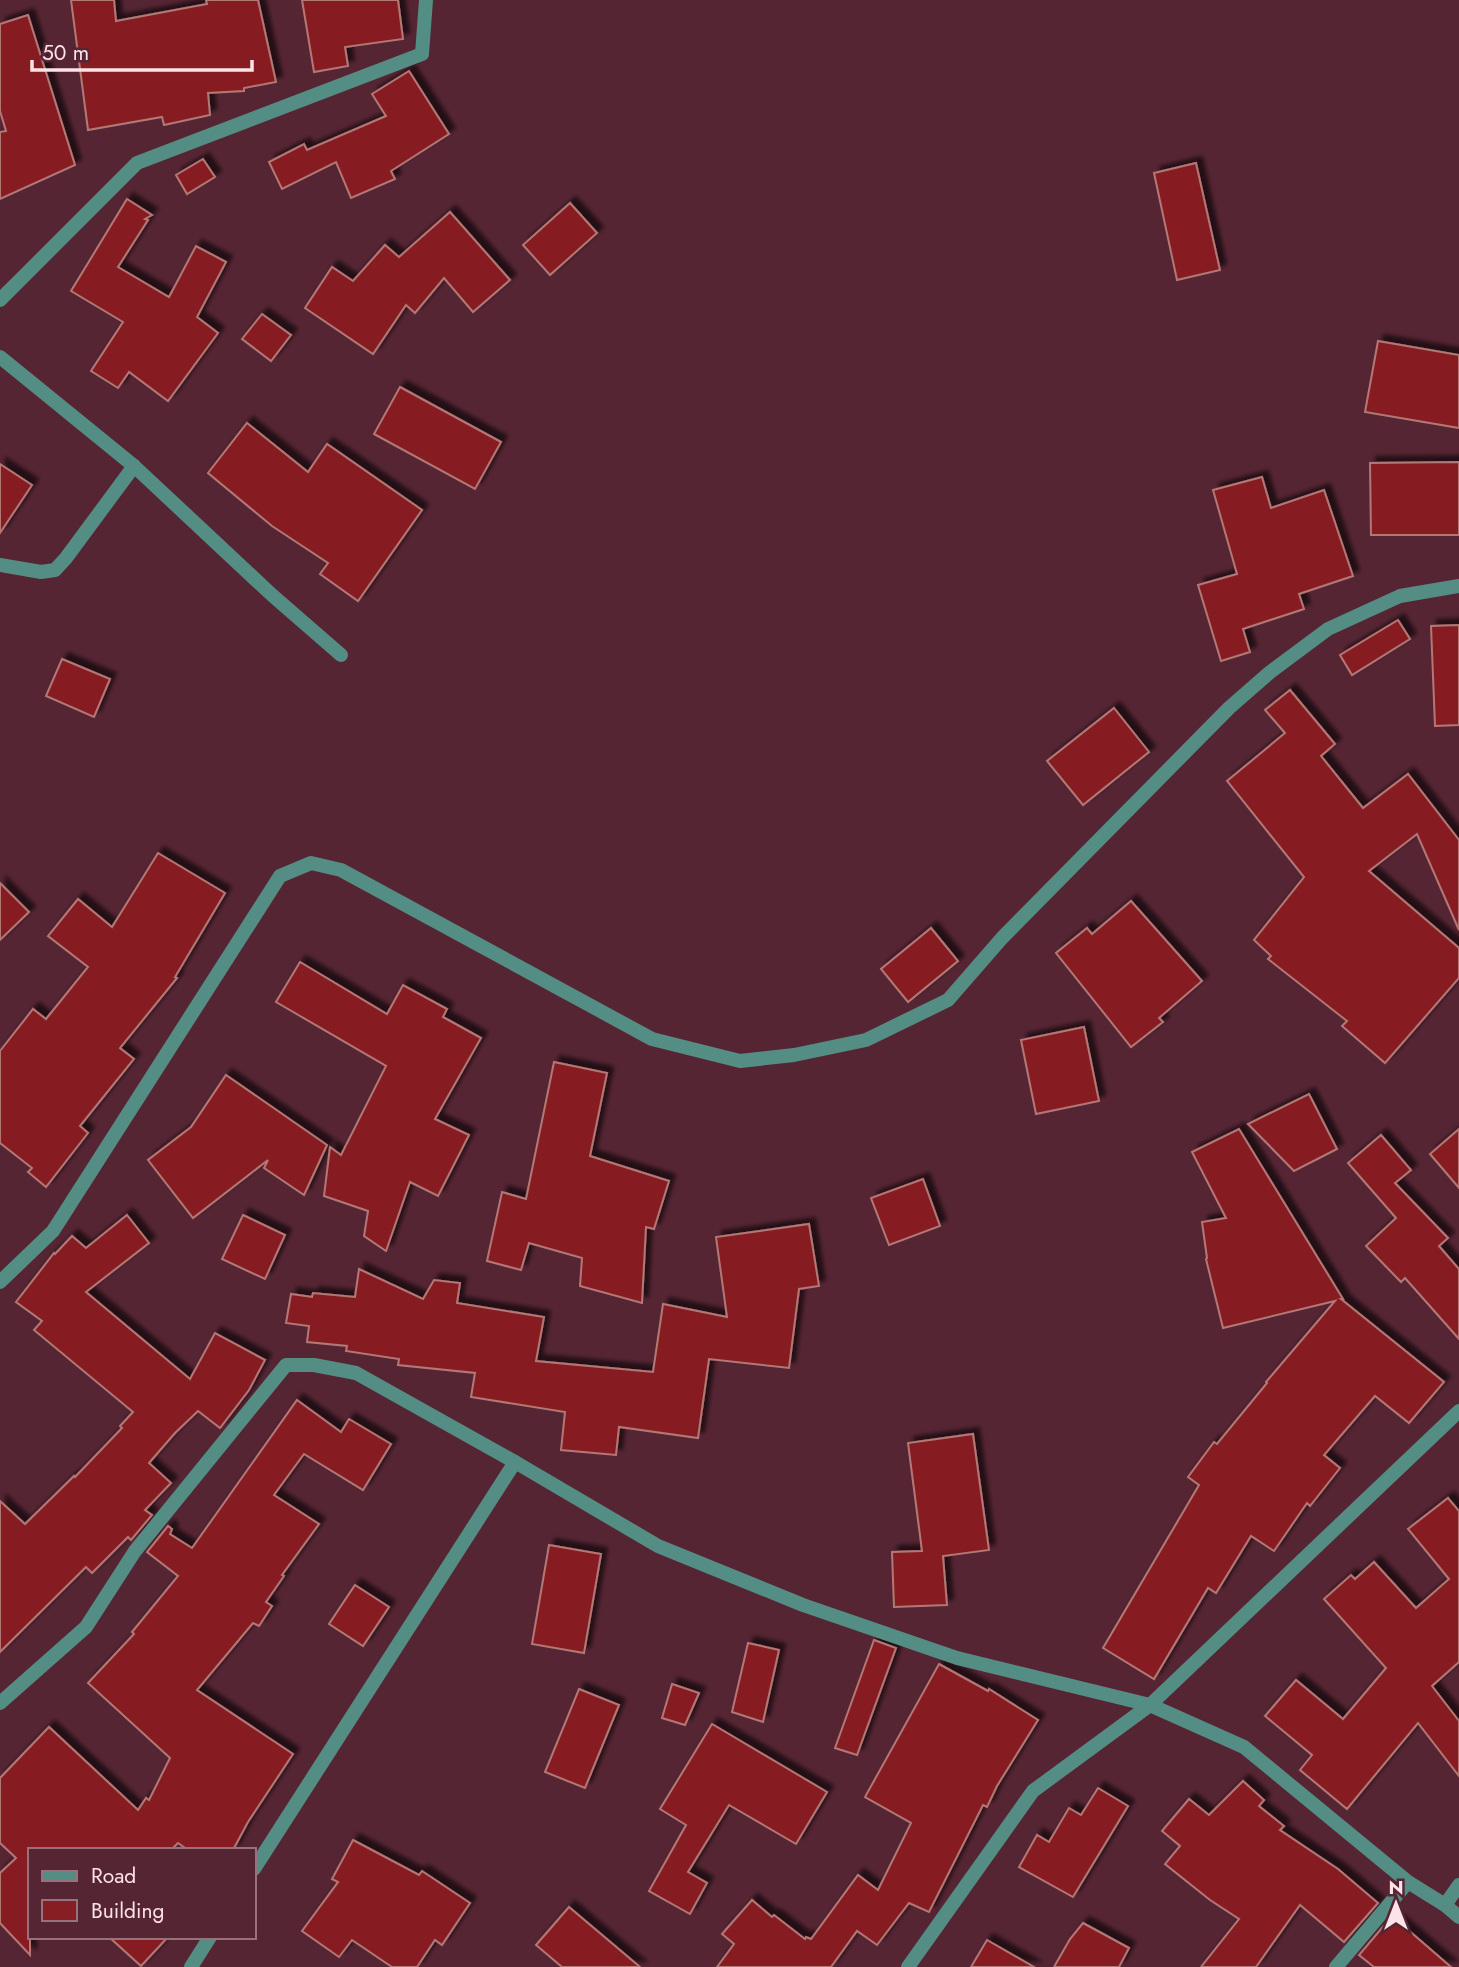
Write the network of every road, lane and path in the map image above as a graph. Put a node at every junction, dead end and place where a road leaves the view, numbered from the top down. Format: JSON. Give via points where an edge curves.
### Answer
{"nodes":[{"id":1,"x":426,"y":0,"type":"edge"},
{"id":2,"x":0,"y":300,"type":"edge"},
{"id":3,"x":0,"y":357,"type":"edge"},
{"id":4,"x":134,"y":466,"type":"junction"},
{"id":5,"x":0,"y":565,"type":"edge"},
{"id":6,"x":1459,"y":586,"type":"edge"},
{"id":7,"x":341,"y":655,"type":"dead end"},
{"id":8,"x":0,"y":1282,"type":"edge"},
{"id":9,"x":1459,"y":1411,"type":"edge"},
{"id":10,"x":514,"y":1462,"type":"junction"},
{"id":11,"x":0,"y":1703,"type":"edge"},
{"id":12,"x":1150,"y":1705,"type":"junction"},
{"id":13,"x":256,"y":1867,"type":"edge"},
{"id":14,"x":1408,"y":1882,"type":"junction"},
{"id":15,"x":1459,"y":1885,"type":"edge"},
{"id":16,"x":1445,"y":1905,"type":"junction"},
{"id":17,"x":1459,"y":1917,"type":"edge"},
{"id":18,"x":209,"y":1939,"type":"edge"},
{"id":19,"x":191,"y":1967,"type":"edge"},
{"id":20,"x":908,"y":1967,"type":"edge"},
{"id":21,"x":1336,"y":1967,"type":"edge"}],
"edges":[{"from":1,"to":2,"type":"street","via":[[422,54],[137,163]]},
{"from":3,"to":4,"type":"street"},
{"from":4,"to":5,"type":"street","via":[[55,570]]},
{"from":4,"to":7,"type":"street"},
{"from":6,"to":8,"type":"street","via":[[1400,596],[1364,612],[1328,629],[1269,673],[1002,938],[948,1000],[866,1040],[740,1061],[652,1039],[341,870],[311,863],[280,876],[53,1230]]},
{"from":9,"to":12,"type":"street"},
{"from":10,"to":11,"type":"street","via":[[356,1373],[286,1365],[135,1551],[86,1627]]},
{"from":10,"to":12,"type":"street","via":[[658,1546],[803,1605],[957,1658]]},
{"from":10,"to":13,"type":"street"},
{"from":12,"to":14,"type":"street","via":[[1244,1747]]},
{"from":12,"to":20,"type":"street","via":[[1033,1791]]},
{"from":14,"to":16,"type":"street"},
{"from":14,"to":21,"type":"street"},
{"from":15,"to":16,"type":"street"},
{"from":16,"to":17,"type":"street"},
{"from":18,"to":19,"type":"street"}]}
